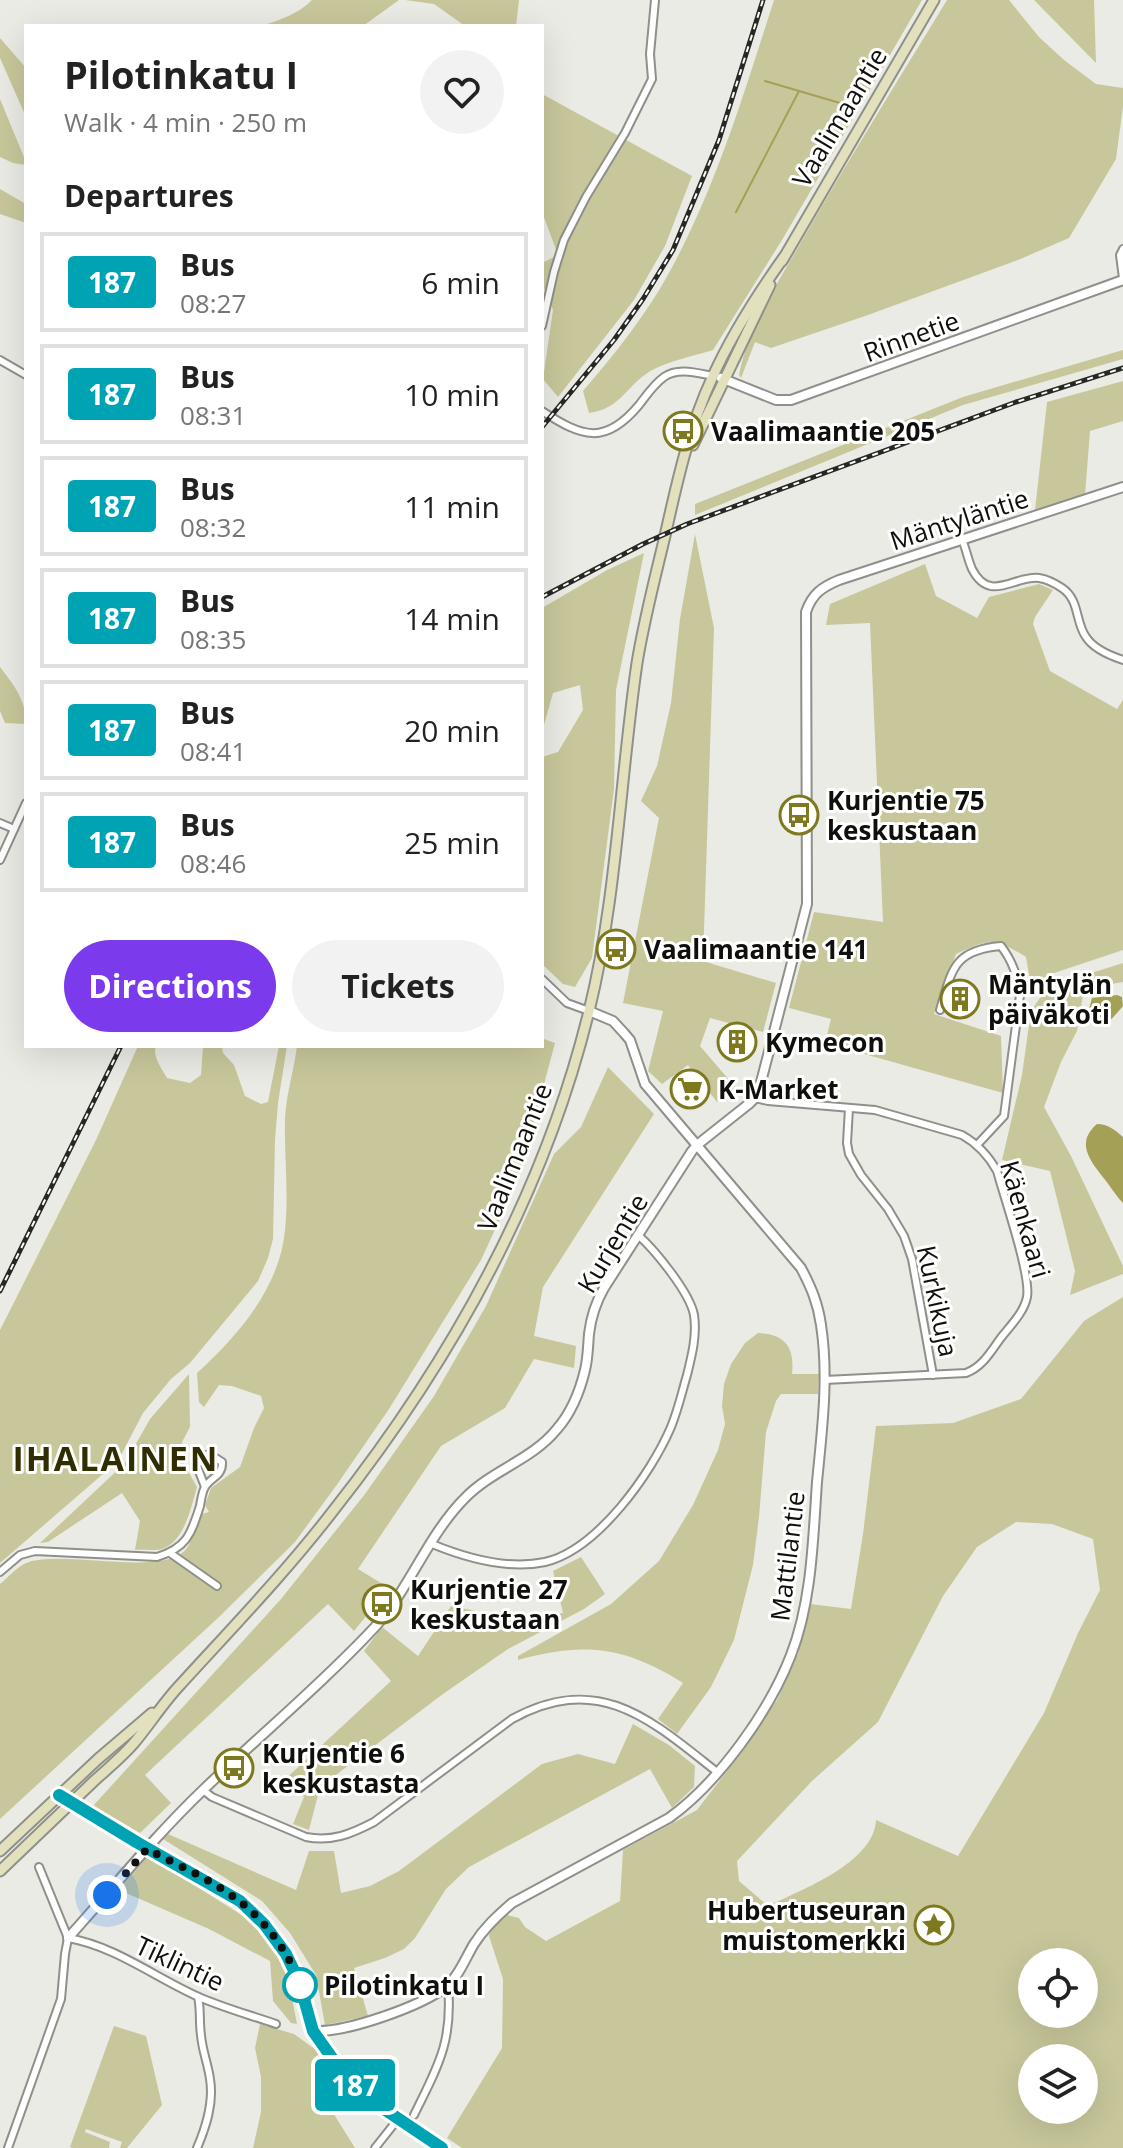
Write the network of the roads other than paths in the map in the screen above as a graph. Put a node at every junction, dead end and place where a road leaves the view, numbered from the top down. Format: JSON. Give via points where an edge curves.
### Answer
{"nodes":[{"id":1,"x":655,"y":0,"type":"edge"},
{"id":2,"x":934,"y":0,"type":"edge"},
{"id":3,"x":1123,"y":249,"type":"edge"},
{"id":4,"x":1123,"y":279,"type":"edge"},
{"id":5,"x":544,"y":317,"type":"edge"},
{"id":6,"x":0,"y":360,"type":"edge"},
{"id":7,"x":24,"y":374,"type":"edge"},
{"id":8,"x":718,"y":377,"type":"junction"},
{"id":9,"x":544,"y":412,"type":"edge"},
{"id":10,"x":1123,"y":487,"type":"edge"},
{"id":11,"x":962,"y":539,"type":"junction"},
{"id":12,"x":1123,"y":660,"type":"edge"},
{"id":13,"x":24,"y":807,"type":"edge"},
{"id":14,"x":0,"y":823,"type":"edge"},
{"id":15,"x":14,"y":829,"type":"junction"},
{"id":16,"x":0,"y":860,"type":"edge"},
{"id":17,"x":544,"y":981,"type":"edge"},
{"id":18,"x":940,"y":1010,"type":"dead end"},
{"id":19,"x":589,"y":1011,"type":"junction"},
{"id":20,"x":755,"y":1098,"type":"junction"},
{"id":21,"x":849,"y":1108,"type":"junction"},
{"id":22,"x":697,"y":1145,"type":"junction"},
{"id":23,"x":977,"y":1145,"type":"junction"},
{"id":24,"x":638,"y":1235,"type":"junction"},
{"id":25,"x":933,"y":1375,"type":"junction"},
{"id":26,"x":825,"y":1380,"type":"junction"},
{"id":27,"x":205,"y":1487,"type":"junction"},
{"id":28,"x":432,"y":1544,"type":"junction"},
{"id":29,"x":170,"y":1553,"type":"junction"},
{"id":30,"x":0,"y":1572,"type":"edge"},
{"id":31,"x":217,"y":1586,"type":"dead end"},
{"id":32,"x":161,"y":1706,"type":"junction"},
{"id":33,"x":717,"y":1772,"type":"junction"},
{"id":34,"x":203,"y":1790,"type":"junction"},
{"id":35,"x":59,"y":1795,"type":"junction"},
{"id":36,"x":71,"y":1803,"type":"junction"},
{"id":37,"x":147,"y":1849,"type":"junction"},
{"id":38,"x":0,"y":1851,"type":"edge"},
{"id":39,"x":39,"y":1867,"type":"dead end"},
{"id":40,"x":0,"y":1871,"type":"edge"},
{"id":41,"x":68,"y":1938,"type":"junction"},
{"id":42,"x":448,"y":1985,"type":"junction"},
{"id":43,"x":198,"y":1997,"type":"junction"},
{"id":44,"x":276,"y":2024,"type":"dead end"},
{"id":45,"x":313,"y":2031,"type":"junction"},
{"id":46,"x":414,"y":2115,"type":"dead end"},
{"id":47,"x":398,"y":2119,"type":"junction"},
{"id":48,"x":8,"y":2148,"type":"edge"},
{"id":49,"x":197,"y":2148,"type":"edge"},
{"id":50,"x":375,"y":2148,"type":"edge"},
{"id":51,"x":442,"y":2148,"type":"edge"}],
"edges":[{"from":1,"to":5,"type":"street","via":[[652,79],[564,240]]},
{"from":2,"to":8,"type":"main road","name":"Vaalimaantie"},
{"from":3,"to":4,"type":"street"},
{"from":4,"to":8,"type":"street","name":"Rinnetie","via":[[791,400],[776,400]]},
{"from":6,"to":7,"type":"street"},
{"from":8,"to":9,"type":"street","via":[[689,371],[664,377],[625,421],[602,433],[576,430]]},
{"from":8,"to":19,"type":"main road","name":"Vaalimaantie","via":[[680,473],[647,610],[605,938]]},
{"from":10,"to":11,"type":"street","name":"Mäntyläntie"},
{"from":11,"to":12,"type":"street","via":[[978,578],[998,587],[1038,578],[1064,589],[1085,636]]},
{"from":11,"to":20,"type":"street","name":"Mäntyläntie","via":[[825,585],[806,612],[807,904]]},
{"from":13,"to":15,"type":"street"},
{"from":14,"to":15,"type":"street"},
{"from":15,"to":16,"type":"street"},
{"from":17,"to":19,"type":"street","via":[[567,1003]]},
{"from":18,"to":23,"type":"street","via":[[952,972],[963,959],[978,948],[1001,946],[1011,959],[1020,995],[1004,1116]]},
{"from":19,"to":22,"type":"street","name":"Mattilantie","via":[[613,1021],[630,1040],[645,1084]]},
{"from":19,"to":32,"type":"main road","name":"Vaalimaantie","via":[[540,1163],[475,1301],[412,1403],[335,1509]]},
{"from":20,"to":21,"type":"street","name":"Käenkaari"},
{"from":20,"to":22,"type":"street","name":"Kurjentie"},
{"from":21,"to":23,"type":"street","name":"Käenkaari","via":[[875,1110],[962,1135]]},
{"from":21,"to":25,"type":"street","name":"Kurkikuja","via":[[849,1154],[908,1247]]},
{"from":22,"to":24,"type":"street","name":"Kurjentie"},
{"from":22,"to":26,"type":"street","name":"Mattilantie","via":[[801,1268],[818,1304]]},
{"from":23,"to":25,"type":"street","name":"Käenkaari","via":[[997,1171],[1027,1296],[976,1369]]},
{"from":24,"to":28,"type":"street","name":"Kurjentie","via":[[598,1299],[586,1367],[557,1429],[466,1497]]},
{"from":24,"to":28,"type":"street","via":[[688,1298],[695,1325],[680,1401],[644,1477],[602,1526],[546,1562],[482,1560]]},
{"from":25,"to":26,"type":"street","name":"Käenkaari"},
{"from":26,"to":33,"type":"street","name":"Mattilantie","via":[[802,1621],[768,1704]]},
{"from":27,"to":27,"type":"street","via":[[223,1467],[204,1454],[195,1461]]},
{"from":27,"to":29,"type":"street","via":[[191,1533]]},
{"from":28,"to":34,"type":"street","name":"Kurjentie","via":[[377,1624]]},
{"from":29,"to":30,"type":"street","via":[[157,1557],[35,1551],[20,1555]]},
{"from":29,"to":31,"type":"street"},
{"from":32,"to":35,"type":"main road","name":"Vaalimaantie"},
{"from":32,"to":36,"type":"main road","name":"Vaalimaantie","via":[[133,1744]]},
{"from":33,"to":34,"type":"street","via":[[627,1708],[582,1699],[530,1709],[512,1719],[374,1822],[337,1838],[306,1837]]},
{"from":33,"to":42,"type":"street","name":"Mattilantie","via":[[669,1818],[512,1903],[482,1932]]},
{"from":34,"to":37,"type":"street","name":"Kurjentie"},
{"from":35,"to":36,"type":"street"},
{"from":35,"to":38,"type":"main road","name":"Vaalimaantie"},
{"from":36,"to":37,"type":"street"},
{"from":36,"to":40,"type":"main road","name":"Vaalimaantie"},
{"from":37,"to":41,"type":"street","name":"Kurjentie"},
{"from":37,"to":45,"type":"street","via":[[240,1901],[264,1924],[299,1981]]},
{"from":39,"to":41,"type":"street"},
{"from":41,"to":43,"type":"street","name":"Tiklintie","via":[[139,1965]]},
{"from":41,"to":48,"type":"street","via":[[61,1999]]},
{"from":42,"to":45,"type":"street","name":"Mattilantie","via":[[374,2020]]},
{"from":42,"to":46,"type":"street","via":[[444,2050]]},
{"from":43,"to":44,"type":"street","name":"Tiklintie"},
{"from":43,"to":49,"type":"street","via":[[211,2096]]},
{"from":45,"to":47,"type":"street","via":[[342,2072]]},
{"from":47,"to":50,"type":"street"},
{"from":47,"to":51,"type":"street"}]}
